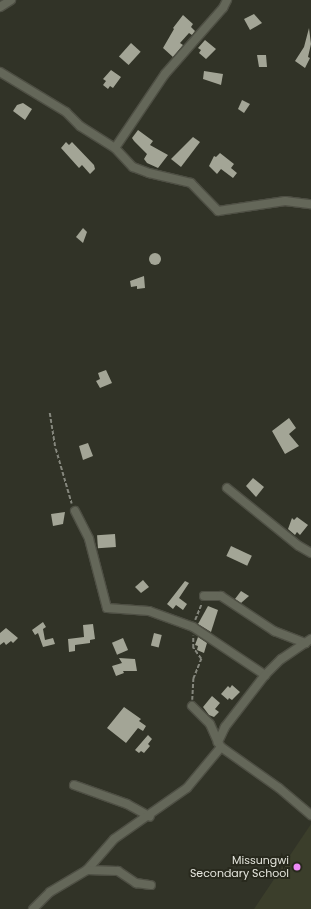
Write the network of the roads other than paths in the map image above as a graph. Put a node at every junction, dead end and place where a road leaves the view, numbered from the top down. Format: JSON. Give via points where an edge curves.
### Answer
{"nodes":[{"id":1,"x":11,"y":0,"type":"edge"},
{"id":2,"x":227,"y":0,"type":"edge"},
{"id":3,"x":0,"y":7,"type":"edge"},
{"id":4,"x":0,"y":72,"type":"edge"},
{"id":5,"x":115,"y":148,"type":"junction"},
{"id":6,"x":311,"y":204,"type":"edge"},
{"id":7,"x":227,"y":488,"type":"dead end"},
{"id":8,"x":75,"y":511,"type":"road end"},
{"id":9,"x":311,"y":553,"type":"edge"},
{"id":10,"x":204,"y":596,"type":"road end"},
{"id":11,"x":309,"y":641,"type":"edge"},
{"id":12,"x":265,"y":675,"type":"junction"},
{"id":13,"x":192,"y":706,"type":"road end"},
{"id":14,"x":220,"y":745,"type":"junction"},
{"id":15,"x":74,"y":785,"type":"dead end"},
{"id":16,"x":311,"y":815,"type":"edge"},
{"id":17,"x":150,"y":817,"type":"junction"},
{"id":18,"x":87,"y":870,"type":"junction"},
{"id":19,"x":150,"y":885,"type":"dead end"},
{"id":20,"x":33,"y":909,"type":"edge"}],
"edges":[{"from":1,"to":3,"type":"street"},
{"from":2,"to":5,"type":"street","via":[[223,8],[165,74]]},
{"from":4,"to":5,"type":"street","via":[[66,112],[80,126]]},
{"from":5,"to":6,"type":"street","via":[[133,166],[149,173],[191,183],[218,211],[285,201]]},
{"from":7,"to":9,"type":"street","via":[[298,546]]},
{"from":8,"to":12,"type":"street","via":[[90,539],[107,608],[149,611],[193,627]]},
{"from":10,"to":11,"type":"street","via":[[221,596],[274,631]]},
{"from":11,"to":12,"type":"street","via":[[281,659]]},
{"from":12,"to":14,"type":"street","via":[[225,727]]},
{"from":13,"to":14,"type":"street","via":[[210,724]]},
{"from":14,"to":16,"type":"street"},
{"from":14,"to":17,"type":"street","via":[[187,788]]},
{"from":15,"to":17,"type":"street","via":[[127,804]]},
{"from":17,"to":18,"type":"street","via":[[114,839]]},
{"from":18,"to":19,"type":"street","via":[[118,871],[136,883]]},
{"from":18,"to":20,"type":"street","via":[[50,892]]}]}
